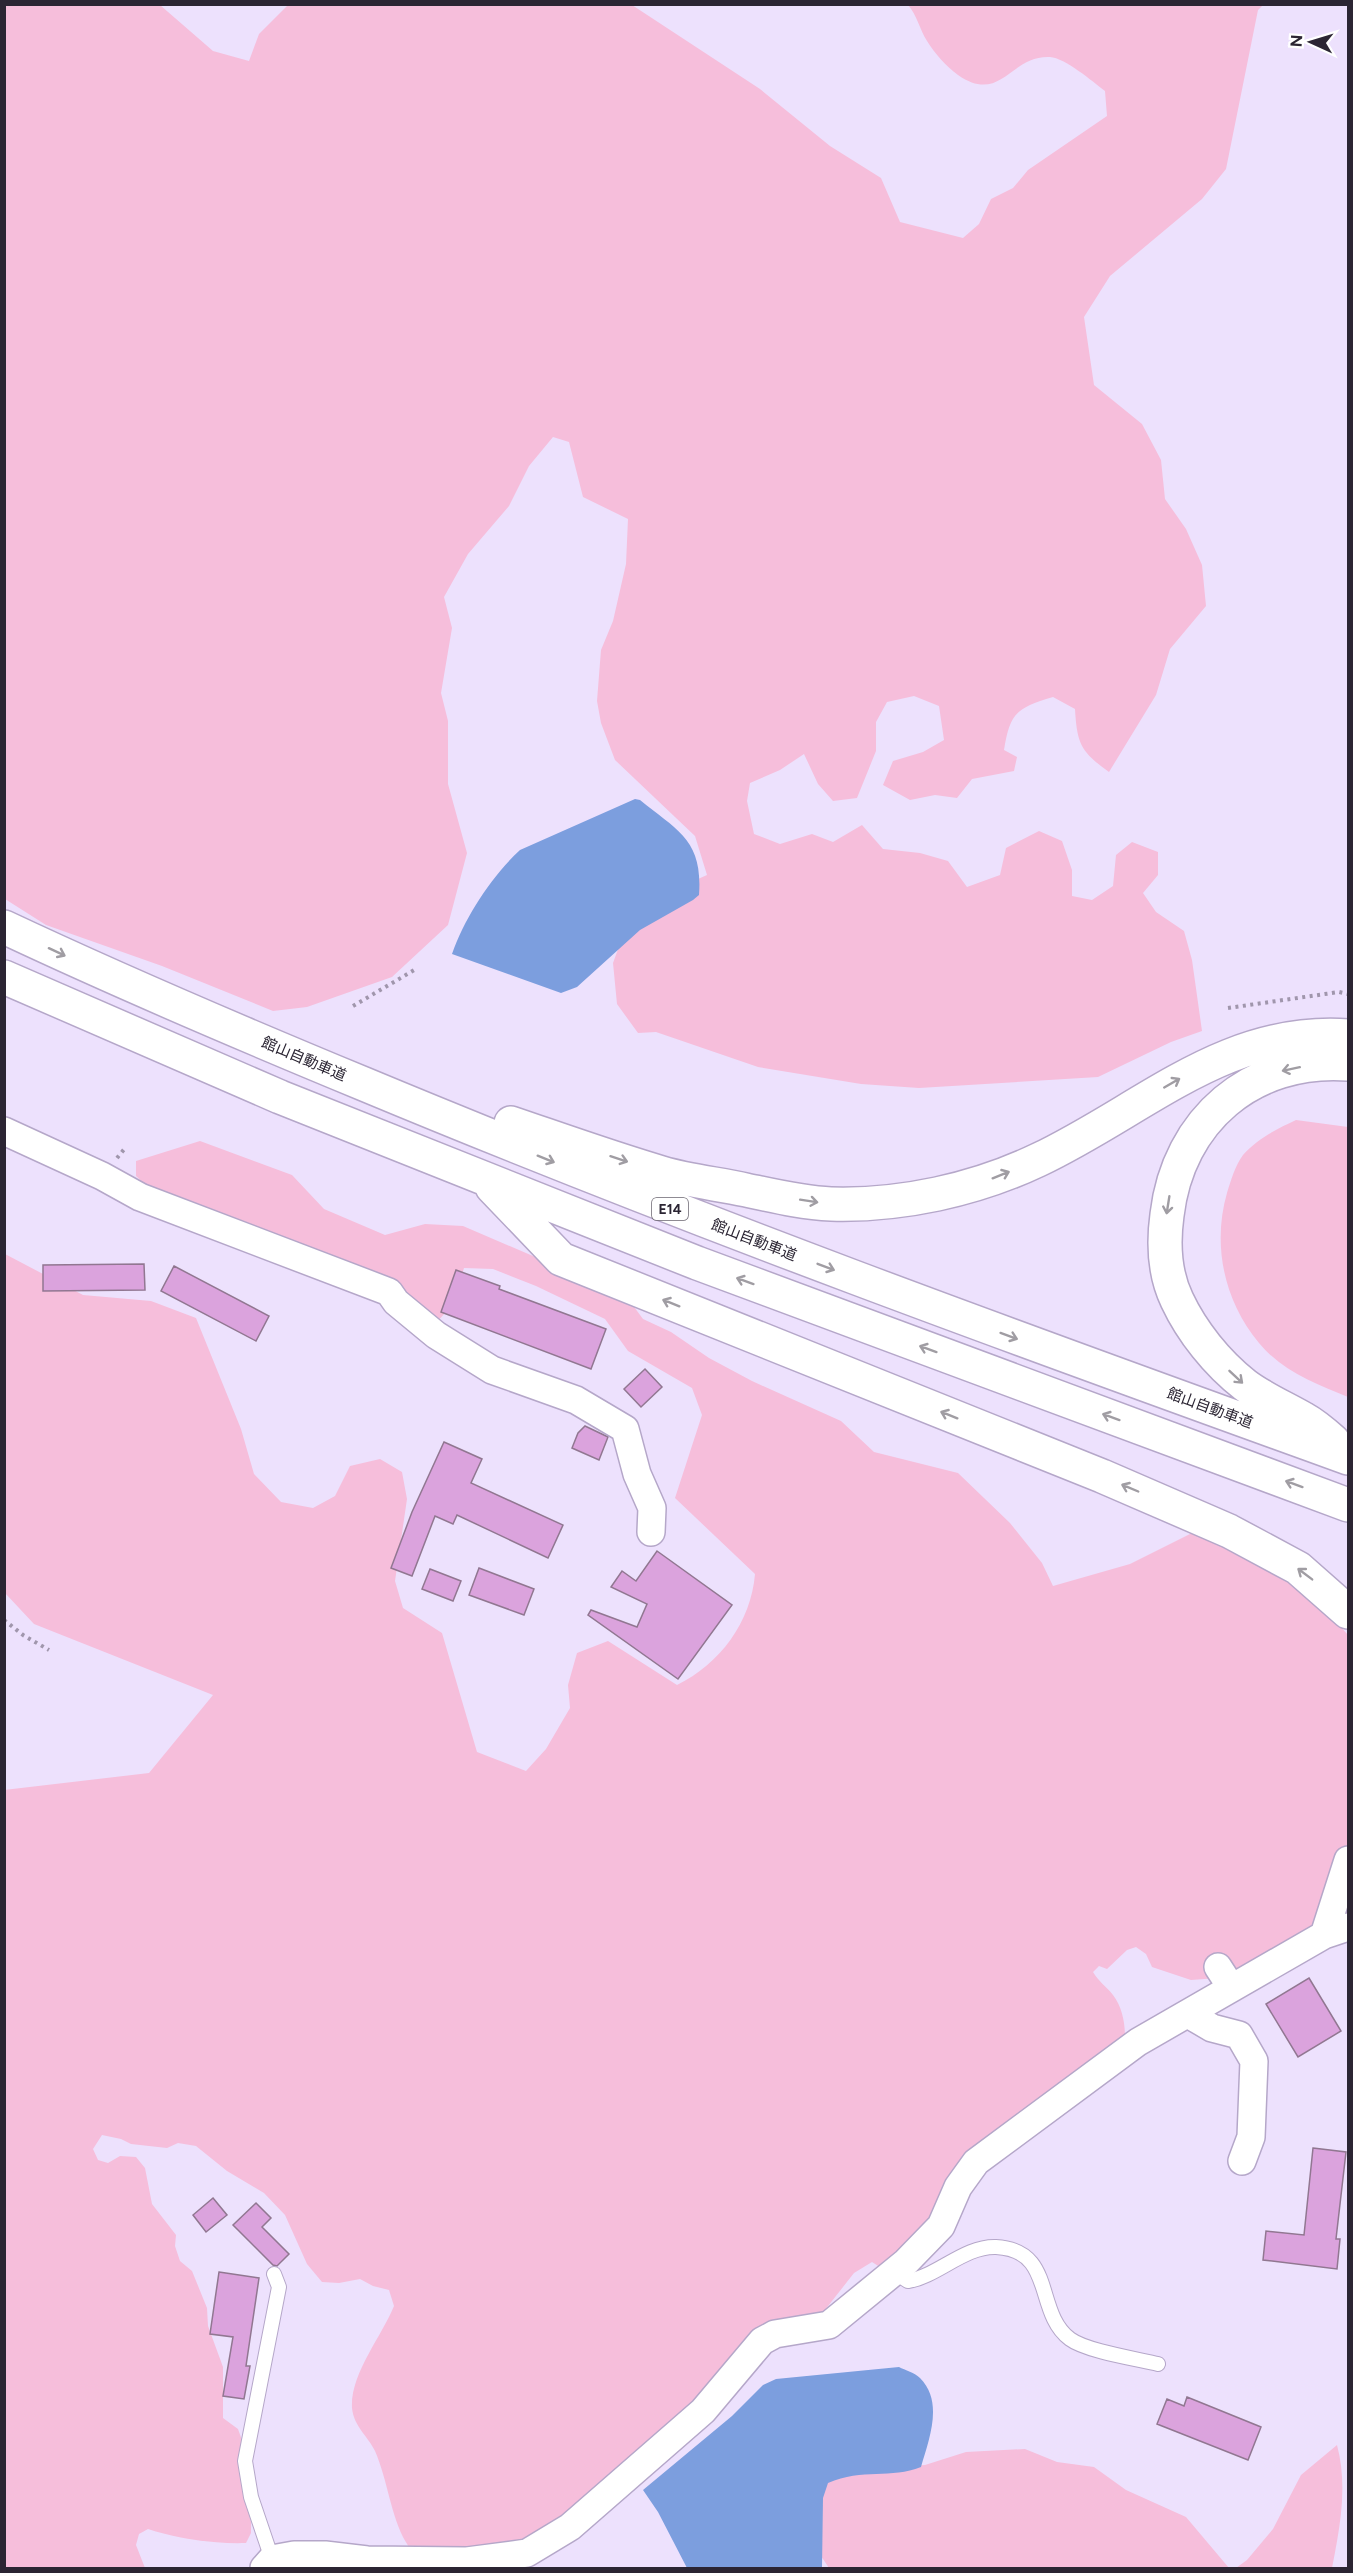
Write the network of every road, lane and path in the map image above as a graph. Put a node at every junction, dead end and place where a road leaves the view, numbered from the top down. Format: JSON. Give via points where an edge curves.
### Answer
{"nodes":[{"id":1,"x":4,"y":927,"type":"edge"},
{"id":2,"x":416,"y":969,"type":"dead end"},
{"id":3,"x":4,"y":977,"type":"edge"},
{"id":4,"x":1348,"y":993,"type":"edge"},
{"id":5,"x":353,"y":1006,"type":"dead end"},
{"id":6,"x":1228,"y":1008,"type":"dead end"},
{"id":7,"x":245,"y":1034,"type":"junction"},
{"id":8,"x":1348,"y":1036,"type":"edge"},
{"id":9,"x":1348,"y":1064,"type":"edge"},
{"id":10,"x":4,"y":1131,"type":"edge"},
{"id":11,"x":484,"y":1179,"type":"junction"},
{"id":12,"x":1348,"y":1452,"type":"edge"},
{"id":13,"x":1348,"y":1458,"type":"edge"},
{"id":14,"x":1348,"y":1505,"type":"edge"},
{"id":15,"x":651,"y":1532,"type":"dead end"},
{"id":16,"x":1348,"y":1612,"type":"edge"},
{"id":17,"x":4,"y":1620,"type":"edge"},
{"id":18,"x":50,"y":1650,"type":"dead end"},
{"id":19,"x":1348,"y":1860,"type":"edge"},
{"id":20,"x":1336,"y":1931,"type":"edge"},
{"id":21,"x":1188,"y":2014,"type":"junction"},
{"id":22,"x":1242,"y":2161,"type":"dead end"},
{"id":23,"x":894,"y":2272,"type":"junction"},
{"id":24,"x":274,"y":2274,"type":"dead end"},
{"id":25,"x":1158,"y":2364,"type":"dead end"},
{"id":26,"x":268,"y":2564,"type":"edge"}],
"edges":[{"from":1,"to":7,"type":"highway","name":"館山自動車道","number":"E14","one_way":true},
{"from":2,"to":5,"type":"path"},
{"from":3,"to":11,"type":"highway","via":[[280,1097]]},
{"from":4,"to":6,"type":"path"},
{"from":7,"to":8,"type":"highway","one_way":true,"via":[[664,1173],[829,1204],[905,1199],[988,1180],[1039,1160],[1220,1059],[1252,1047],[1293,1039],[1327,1034]]},
{"from":7,"to":13,"type":"highway","name":"館山自動車道","number":"E14","one_way":true,"via":[[659,1204]]},
{"from":9,"to":12,"type":"highway","one_way":true,"via":[[1325,1062],[1283,1070],[1254,1081],[1222,1102],[1200,1126],[1181,1161],[1169,1197],[1164,1234],[1166,1267],[1177,1299],[1215,1357],[1246,1385],[1308,1421]]},
{"from":10,"to":15,"type":"street","via":[[140,1197],[389,1292],[436,1335],[492,1370],[576,1400],[625,1429],[637,1474],[652,1508]]},
{"from":14,"to":11,"type":"highway","one_way":true,"via":[[697,1263]]},
{"from":16,"to":11,"type":"highway","one_way":true,"via":[[1298,1568],[1229,1531],[1102,1476],[561,1259]]},
{"from":17,"to":18,"type":"path"},
{"from":19,"to":20,"type":"street"},
{"from":20,"to":21,"type":"street","via":[[1225,1977]]},
{"from":21,"to":22,"type":"street","via":[[1212,2028],[1239,2035],[1254,2061],[1251,2136]]},
{"from":21,"to":23,"type":"street","via":[[1138,2042],[976,2162],[958,2187],[941,2226]]},
{"from":23,"to":25,"type":"lane","via":[[908,2281],[924,2278],[980,2249],[996,2247],[1017,2252],[1034,2264],[1053,2320],[1072,2341]]},
{"from":23,"to":26,"type":"street","via":[[829,2325],[775,2334],[762,2341],[703,2410],[570,2527],[527,2553],[467,2561],[294,2555]]},
{"from":24,"to":26,"type":"lane","via":[[279,2287],[245,2461]]}]}
